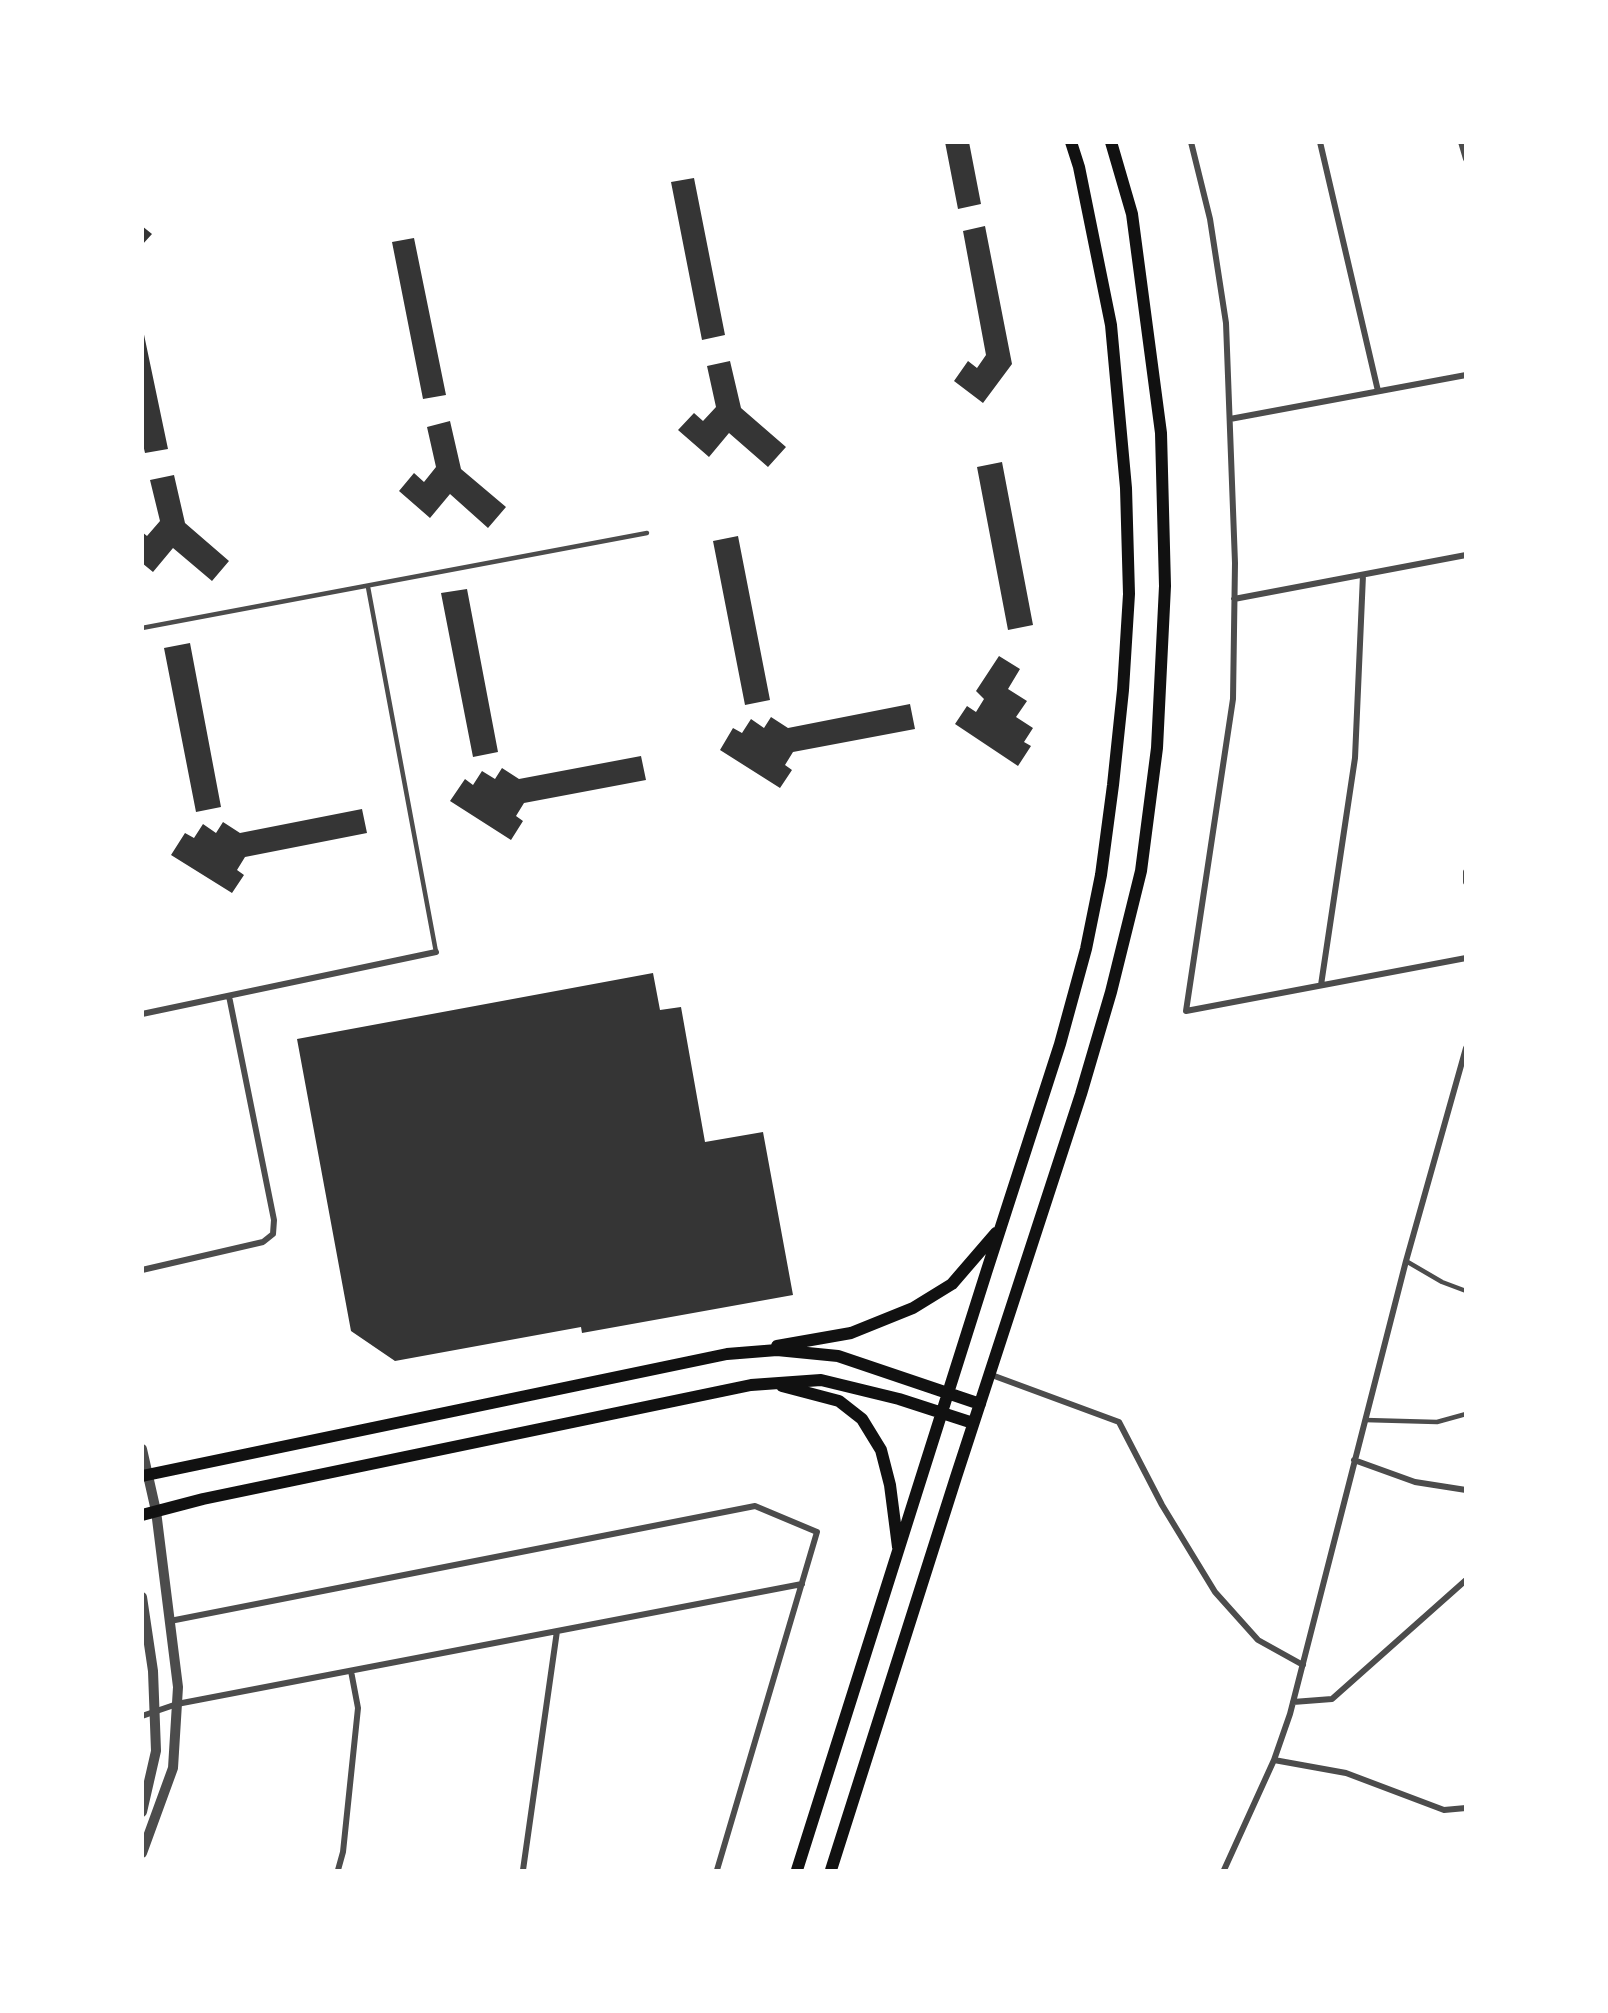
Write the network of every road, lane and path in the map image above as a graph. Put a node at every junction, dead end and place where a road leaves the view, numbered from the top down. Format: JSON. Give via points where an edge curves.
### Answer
{"nodes":[{"id":1,"x":1071,"y":142,"type":"edge"},
{"id":2,"x":1111,"y":142,"type":"edge"},
{"id":3,"x":1191,"y":142,"type":"edge"},
{"id":4,"x":1320,"y":142,"type":"edge"},
{"id":5,"x":1461,"y":142,"type":"edge"},
{"id":6,"x":1466,"y":159,"type":"edge"},
{"id":7,"x":1466,"y":375,"type":"edge"},
{"id":8,"x":1378,"y":391,"type":"junction"},
{"id":9,"x":1230,"y":419,"type":"junction"},
{"id":10,"x":648,"y":533,"type":"dead end"},
{"id":11,"x":1466,"y":555,"type":"edge"},
{"id":12,"x":1363,"y":575,"type":"junction"},
{"id":13,"x":368,"y":587,"type":"junction"},
{"id":14,"x":1234,"y":599,"type":"junction"},
{"id":15,"x":142,"y":628,"type":"edge"},
{"id":16,"x":1466,"y":872,"type":"edge"},
{"id":17,"x":1466,"y":882,"type":"edge"},
{"id":18,"x":436,"y":952,"type":"joint"},
{"id":19,"x":1466,"y":958,"type":"edge"},
{"id":20,"x":1321,"y":985,"type":"junction"},
{"id":21,"x":229,"y":996,"type":"junction"},
{"id":22,"x":142,"y":1014,"type":"edge"},
{"id":23,"x":1466,"y":1048,"type":"edge"},
{"id":24,"x":1001,"y":1227,"type":"junction"},
{"id":25,"x":1406,"y":1261,"type":"junction"},
{"id":26,"x":142,"y":1270,"type":"edge"},
{"id":27,"x":1466,"y":1291,"type":"edge"},
{"id":28,"x":727,"y":1354,"type":"junction"},
{"id":29,"x":989,"y":1374,"type":"junction"},
{"id":30,"x":772,"y":1384,"type":"junction"},
{"id":31,"x":948,"y":1393,"type":"junction"},
{"id":32,"x":980,"y":1404,"type":"junction"},
{"id":33,"x":942,"y":1412,"type":"junction"},
{"id":34,"x":1466,"y":1414,"type":"edge"},
{"id":35,"x":1365,"y":1420,"type":"junction"},
{"id":36,"x":974,"y":1423,"type":"junction"},
{"id":37,"x":142,"y":1449,"type":"edge"},
{"id":38,"x":1354,"y":1460,"type":"junction"},
{"id":39,"x":145,"y":1475,"type":"edge"},
{"id":40,"x":1466,"y":1490,"type":"edge"},
{"id":41,"x":156,"y":1511,"type":"junction"},
{"id":42,"x":142,"y":1515,"type":"edge"},
{"id":43,"x":898,"y":1553,"type":"junction"},
{"id":44,"x":1466,"y":1580,"type":"edge"},
{"id":45,"x":802,"y":1584,"type":"junction"},
{"id":46,"x":142,"y":1597,"type":"edge"},
{"id":47,"x":170,"y":1621,"type":"junction"},
{"id":48,"x":557,"y":1631,"type":"junction"},
{"id":49,"x":1303,"y":1665,"type":"junction"},
{"id":50,"x":351,"y":1671,"type":"junction"},
{"id":51,"x":1293,"y":1702,"type":"junction"},
{"id":52,"x":177,"y":1704,"type":"junction"},
{"id":53,"x":155,"y":1712,"type":"junction"},
{"id":54,"x":142,"y":1716,"type":"edge"},
{"id":55,"x":1274,"y":1760,"type":"junction"},
{"id":56,"x":1466,"y":1808,"type":"edge"},
{"id":57,"x":142,"y":1812,"type":"edge"},
{"id":58,"x":142,"y":1853,"type":"edge"},
{"id":59,"x":338,"y":1870,"type":"edge"},
{"id":60,"x":523,"y":1870,"type":"edge"},
{"id":61,"x":717,"y":1870,"type":"edge"},
{"id":62,"x":797,"y":1870,"type":"edge"},
{"id":63,"x":831,"y":1870,"type":"edge"},
{"id":64,"x":1224,"y":1870,"type":"edge"}],
"edges":[{"from":1,"to":24,"type":"main road","via":[[1111,325],[1126,489],[1129,594],[1123,690],[1101,875],[1086,949]]},
{"from":2,"to":29,"type":"main road","via":[[1132,214],[1161,433],[1165,586],[1156,748],[1141,871],[1111,992]]},
{"from":3,"to":9,"type":"street","via":[[1210,219],[1226,322]]},
{"from":4,"to":8,"type":"street"},
{"from":5,"to":6,"type":"street"},
{"from":7,"to":8,"type":"street"},
{"from":8,"to":9,"type":"street"},
{"from":9,"to":14,"type":"street"},
{"from":10,"to":13,"type":"lane"},
{"from":11,"to":12,"type":"street"},
{"from":12,"to":14,"type":"street"},
{"from":12,"to":20,"type":"street","via":[[1355,758]]},
{"from":13,"to":15,"type":"lane"},
{"from":13,"to":18,"type":"lane"},
{"from":14,"to":20,"type":"street","via":[[1233,699],[1186,1011]]},
{"from":16,"to":17,"type":"street"},
{"from":18,"to":21,"type":"street"},
{"from":19,"to":20,"type":"street"},
{"from":21,"to":22,"type":"street"},
{"from":21,"to":26,"type":"street","via":[[274,1220],[273,1234],[263,1242]]},
{"from":23,"to":25,"type":"street"},
{"from":24,"to":28,"type":"main road","via":[[952,1284],[913,1308],[851,1333]]},
{"from":24,"to":31,"type":"main road"},
{"from":25,"to":27,"type":"lane"},
{"from":25,"to":35,"type":"street"},
{"from":28,"to":31,"type":"main road","via":[[777,1350],[838,1356]]},
{"from":28,"to":39,"type":"main road"},
{"from":29,"to":32,"type":"main road"},
{"from":29,"to":49,"type":"street","via":[[1119,1422],[1162,1505],[1215,1592],[1258,1640]]},
{"from":30,"to":33,"type":"main road","via":[[821,1380]]},
{"from":30,"to":41,"type":"main road"},
{"from":30,"to":43,"type":"main road","via":[[839,1401],[862,1419],[881,1450],[890,1485]]},
{"from":31,"to":32,"type":"main road"},
{"from":31,"to":33,"type":"main road"},
{"from":32,"to":36,"type":"main road"},
{"from":33,"to":36,"type":"main road"},
{"from":33,"to":43,"type":"main road"},
{"from":34,"to":35,"type":"lane","via":[[1437,1422]]},
{"from":35,"to":38,"type":"street"},
{"from":36,"to":63,"type":"main road"},
{"from":37,"to":39,"type":"street"},
{"from":38,"to":40,"type":"street","via":[[1415,1482]]},
{"from":38,"to":49,"type":"street"},
{"from":39,"to":41,"type":"street"},
{"from":41,"to":42,"type":"main road"},
{"from":41,"to":47,"type":"street"},
{"from":43,"to":62,"type":"main road"},
{"from":44,"to":51,"type":"street","via":[[1332,1699]]},
{"from":45,"to":47,"type":"street","via":[[817,1532],[754,1506]]},
{"from":45,"to":48,"type":"street"},
{"from":45,"to":61,"type":"street"},
{"from":46,"to":53,"type":"street"},
{"from":47,"to":52,"type":"street"},
{"from":48,"to":50,"type":"street"},
{"from":48,"to":60,"type":"street"},
{"from":49,"to":51,"type":"street"},
{"from":50,"to":52,"type":"street"},
{"from":50,"to":59,"type":"street","via":[[358,1708]]},
{"from":51,"to":55,"type":"street"},
{"from":52,"to":53,"type":"street"},
{"from":52,"to":58,"type":"street","via":[[173,1768]]},
{"from":53,"to":54,"type":"street"},
{"from":53,"to":57,"type":"street","via":[[156,1751]]},
{"from":55,"to":56,"type":"street","via":[[1346,1773],[1444,1810]]},
{"from":55,"to":64,"type":"street"}]}
